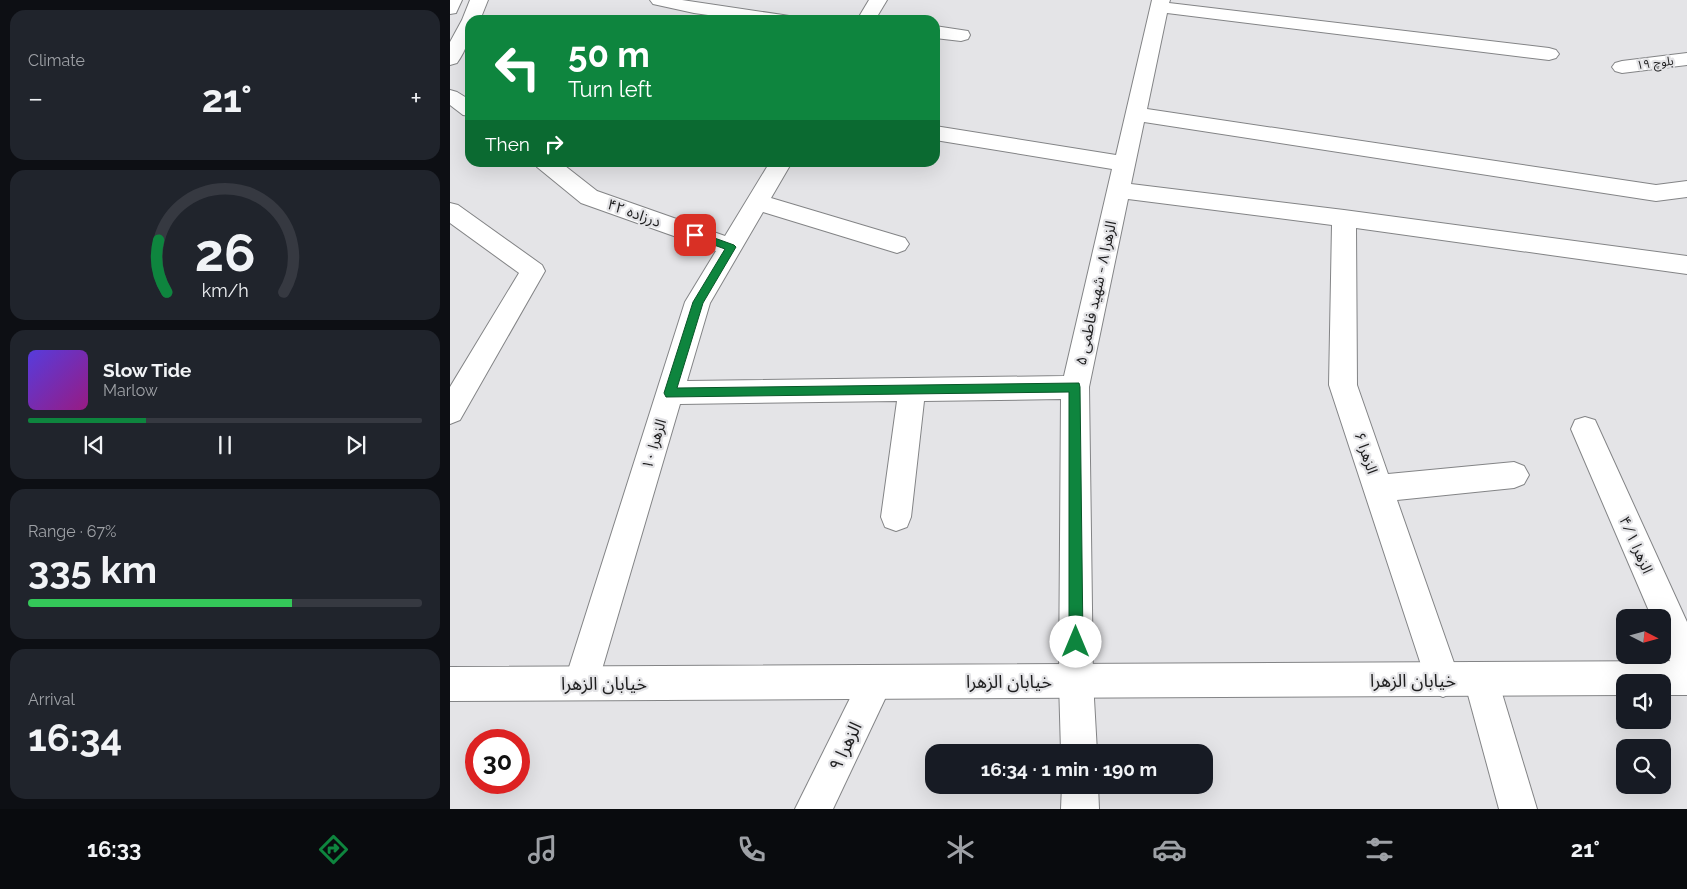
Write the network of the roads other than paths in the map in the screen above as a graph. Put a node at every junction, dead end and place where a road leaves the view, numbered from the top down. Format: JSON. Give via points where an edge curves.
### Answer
{"nodes":[{"id":1,"x":453,"y":0,"type":"edge"},
{"id":2,"x":479,"y":0,"type":"edge"},
{"id":3,"x":659,"y":0,"type":"edge"},
{"id":4,"x":878,"y":0,"type":"edge"},
{"id":5,"x":697,"y":4,"type":"edge"},
{"id":6,"x":1160,"y":4,"type":"edge"},
{"id":7,"x":450,"y":9,"type":"edge"},
{"id":8,"x":473,"y":15,"type":"edge"},
{"id":9,"x":756,"y":15,"type":"edge"},
{"id":10,"x":869,"y":15,"type":"edge"},
{"id":11,"x":465,"y":30,"type":"edge"},
{"id":12,"x":940,"y":32,"type":"edge"},
{"id":13,"x":961,"y":34,"type":"dead end"},
{"id":14,"x":1548,"y":54,"type":"dead end"},
{"id":15,"x":450,"y":59,"type":"edge"},
{"id":16,"x":1687,"y":59,"type":"edge"},
{"id":17,"x":1622,"y":67,"type":"dead end"},
{"id":18,"x":450,"y":96,"type":"edge"},
{"id":19,"x":465,"y":106,"type":"edge"},
{"id":20,"x":1135,"y":114,"type":"junction"},
{"id":21,"x":940,"y":134,"type":"edge"},
{"id":22,"x":1124,"y":164,"type":"junction"},
{"id":23,"x":551,"y":167,"type":"edge"},
{"id":24,"x":778,"y":167,"type":"edge"},
{"id":25,"x":1687,"y":189,"type":"edge"},
{"id":26,"x":1118,"y":190,"type":"junction"},
{"id":27,"x":758,"y":202,"type":"junction"},
{"id":28,"x":450,"y":211,"type":"edge"},
{"id":29,"x":1344,"y":218,"type":"junction"},
{"id":30,"x":897,"y":244,"type":"dead end"},
{"id":31,"x":731,"y":247,"type":"junction"},
{"id":32,"x":1687,"y":265,"type":"edge"},
{"id":33,"x":1075,"y":387,"type":"junction"},
{"id":34,"x":912,"y":389,"type":"junction"},
{"id":35,"x":670,"y":393,"type":"junction"},
{"id":36,"x":450,"y":412,"type":"edge"},
{"id":37,"x":1585,"y":429,"type":"dead end"},
{"id":38,"x":1514,"y":475,"type":"dead end"},
{"id":39,"x":1378,"y":488,"type":"junction"},
{"id":40,"x":896,"y":517,"type":"dead end"},
{"id":41,"x":1687,"y":660,"type":"edge"},
{"id":42,"x":1687,"y":678,"type":"edge"},
{"id":43,"x":1443,"y":680,"type":"junction"},
{"id":44,"x":1481,"y":680,"type":"junction"},
{"id":45,"x":1076,"y":681,"type":"junction"},
{"id":46,"x":876,"y":682,"type":"junction"},
{"id":47,"x":581,"y":683,"type":"junction"},
{"id":48,"x":450,"y":684,"type":"edge"},
{"id":49,"x":1079,"y":744,"type":"edge"},
{"id":50,"x":1080,"y":794,"type":"edge"},
{"id":51,"x":814,"y":809,"type":"edge"},
{"id":52,"x":1080,"y":809,"type":"edge"},
{"id":53,"x":1518,"y":809,"type":"edge"}],
"edges":[{"from":1,"to":7,"type":"street"},
{"from":2,"to":8,"type":"street"},
{"from":3,"to":5,"type":"street"},
{"from":4,"to":10,"type":"street"},
{"from":5,"to":9,"type":"street"},
{"from":6,"to":14,"type":"street"},
{"from":6,"to":20,"type":"street","name":"الزهرا ۸ - شهید فاطمی ۵"},
{"from":11,"to":15,"type":"street"},
{"from":12,"to":13,"type":"street"},
{"from":16,"to":17,"type":"street","name":"بلوچ ۱۹"},
{"from":18,"to":19,"type":"street"},
{"from":20,"to":22,"type":"street","name":"الزهرا ۸ - شهید فاطمی ۵"},
{"from":20,"to":25,"type":"street","via":[[1656,193]]},
{"from":21,"to":22,"type":"street"},
{"from":22,"to":26,"type":"street","name":"الزهرا ۸ - شهید فاطمی ۵"},
{"from":23,"to":31,"type":"street","name":"درزاده ۴۲","via":[[589,197]]},
{"from":24,"to":27,"type":"street","name":"الزهرا ۱۰"},
{"from":26,"to":29,"type":"street"},
{"from":26,"to":33,"type":"street","name":"الزهرا ۸ - شهید فاطمی ۵"},
{"from":27,"to":30,"type":"street"},
{"from":27,"to":31,"type":"street","name":"الزهرا ۱۰"},
{"from":28,"to":36,"type":"street","via":[[533,272]]},
{"from":29,"to":32,"type":"street"},
{"from":29,"to":39,"type":"street","name":"الزهرا ۶","via":[[1343,385]]},
{"from":31,"to":35,"type":"street","name":"الزهرا ۱۰","via":[[698,302]]},
{"from":33,"to":34,"type":"street"},
{"from":33,"to":45,"type":"street","name":"الزهرا ۸ - شهید فاطمی ۵"},
{"from":34,"to":35,"type":"street"},
{"from":34,"to":40,"type":"street"},
{"from":35,"to":47,"type":"street","name":"الزهرا ۱۰"},
{"from":37,"to":41,"type":"street","name":"الزهرا ۴/۱"},
{"from":38,"to":39,"type":"street"},
{"from":39,"to":43,"type":"street","name":"الزهرا ۶"},
{"from":42,"to":44,"type":"street","name":"خیابان الزهرا"},
{"from":43,"to":44,"type":"street","name":"خیابان الزهرا"},
{"from":43,"to":45,"type":"street","name":"خیابان الزهرا"},
{"from":44,"to":53,"type":"street"},
{"from":45,"to":46,"type":"street","name":"خیابان الزهرا"},
{"from":45,"to":49,"type":"street","name":"الزهرا ۸ - شهید فاطمی ۵"},
{"from":46,"to":47,"type":"street","name":"خیابان الزهرا"},
{"from":46,"to":51,"type":"street","name":"الزهرا ۹"},
{"from":47,"to":48,"type":"street","name":"خیابان الزهرا"},
{"from":50,"to":52,"type":"street"}]}
